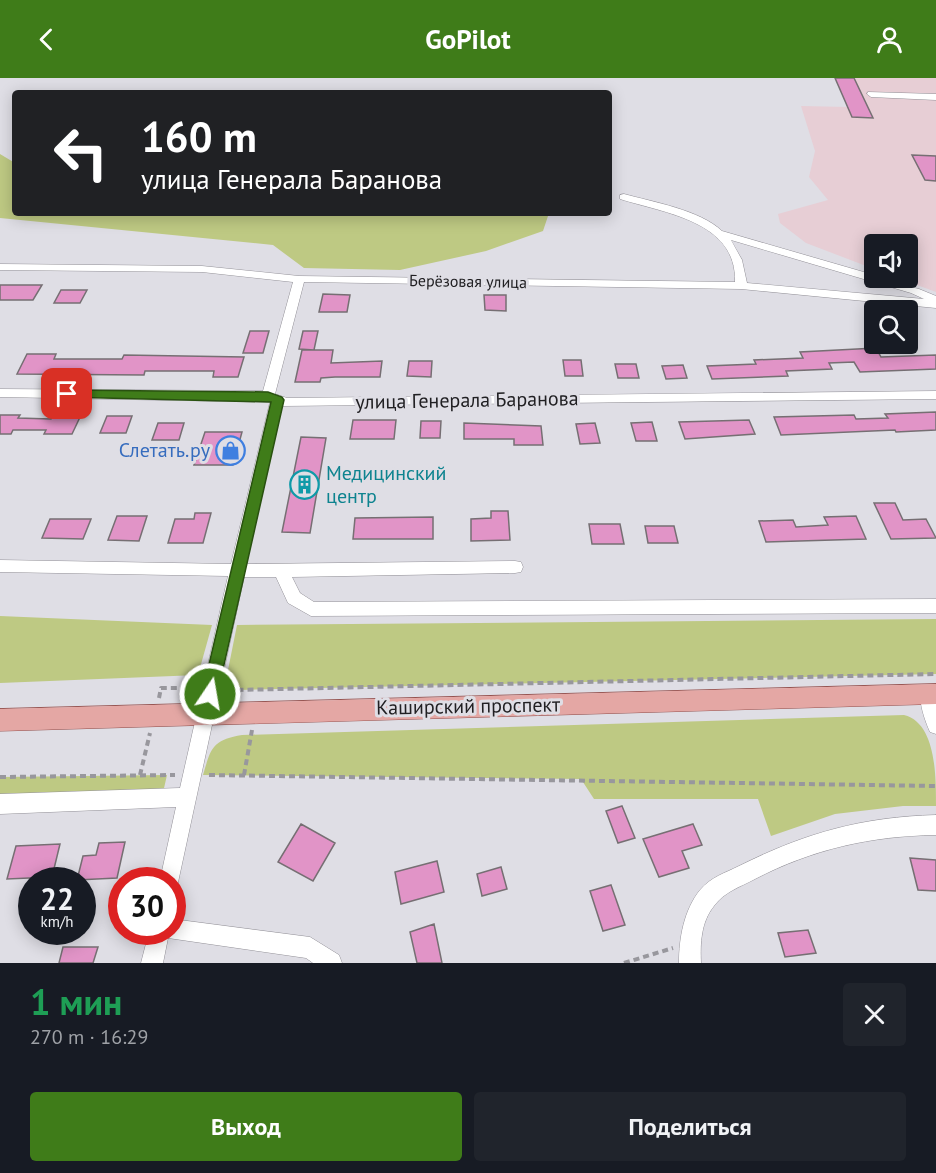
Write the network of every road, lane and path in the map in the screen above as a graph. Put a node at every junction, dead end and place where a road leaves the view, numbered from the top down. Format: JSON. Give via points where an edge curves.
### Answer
{"nodes":[{"id":1,"x":871,"y":94,"type":"dead end"},
{"id":2,"x":936,"y":97,"type":"edge"},
{"id":3,"x":624,"y":197,"type":"dead end"},
{"id":4,"x":719,"y":233,"type":"junction"},
{"id":5,"x":0,"y":267,"type":"edge"},
{"id":6,"x":298,"y":279,"type":"junction"},
{"id":7,"x":741,"y":285,"type":"junction"},
{"id":8,"x":936,"y":302,"type":"edge"},
{"id":9,"x":0,"y":393,"type":"edge"},
{"id":10,"x":936,"y":395,"type":"edge"},
{"id":11,"x":273,"y":398,"type":"junction"},
{"id":12,"x":0,"y":566,"type":"edge"},
{"id":13,"x":515,"y":567,"type":"dead end"},
{"id":14,"x":237,"y":571,"type":"junction"},
{"id":15,"x":281,"y":571,"type":"junction"},
{"id":16,"x":936,"y":606,"type":"edge"},
{"id":17,"x":226,"y":680,"type":"dead end"},
{"id":18,"x":933,"y":687,"type":"edge"},
{"id":19,"x":206,"y":714,"type":"junction"},
{"id":20,"x":0,"y":720,"type":"edge"},
{"id":21,"x":936,"y":726,"type":"edge"},
{"id":22,"x":193,"y":775,"type":"junction"},
{"id":23,"x":0,"y":777,"type":"edge"},
{"id":24,"x":936,"y":786,"type":"edge"},
{"id":25,"x":188,"y":797,"type":"junction"},
{"id":26,"x":0,"y":804,"type":"edge"},
{"id":27,"x":936,"y":825,"type":"edge"},
{"id":28,"x":173,"y":867,"type":"edge"},
{"id":29,"x":186,"y":931,"type":"edge"},
{"id":30,"x":689,"y":942,"type":"junction"},
{"id":31,"x":156,"y":945,"type":"edge"},
{"id":32,"x":152,"y":963,"type":"edge"},
{"id":33,"x":331,"y":963,"type":"edge"},
{"id":34,"x":624,"y":963,"type":"edge"},
{"id":35,"x":690,"y":963,"type":"edge"}],
"edges":[{"from":1,"to":2,"type":"street"},
{"from":3,"to":4,"type":"street","via":[[706,224]]},
{"from":4,"to":7,"type":"street","via":[[743,273]]},
{"from":4,"to":8,"type":"street","via":[[915,291]]},
{"from":5,"to":6,"type":"street","name":"Берёзовая улица","via":[[202,269]]},
{"from":6,"to":7,"type":"street","name":"Берёзовая улица"},
{"from":6,"to":11,"type":"street"},
{"from":7,"to":8,"type":"street","name":"Берёзовая улица"},
{"from":9,"to":11,"type":"street","name":"улица Генерала Баранова"},
{"from":10,"to":11,"type":"street","name":"улица Генерала Баранова","via":[[286,403]]},
{"from":11,"to":14,"type":"street"},
{"from":12,"to":14,"type":"street"},
{"from":13,"to":15,"type":"street"},
{"from":14,"to":15,"type":"street"},
{"from":14,"to":19,"type":"street"},
{"from":15,"to":16,"type":"street","via":[[294,598],[311,609]]},
{"from":17,"to":18,"type":"path","via":[[228,687],[237,690]]},
{"from":18,"to":19,"type":"main road","name":"Каширский проспект"},
{"from":18,"to":21,"type":"street"},
{"from":19,"to":20,"type":"main road","name":"Каширский проспект"},
{"from":19,"to":22,"type":"street"},
{"from":22,"to":23,"type":"path"},
{"from":22,"to":24,"type":"path"},
{"from":22,"to":25,"type":"street"},
{"from":25,"to":26,"type":"street"},
{"from":25,"to":28,"type":"street"},
{"from":27,"to":30,"type":"street","via":[[903,825],[842,834],[776,856],[714,890],[697,916]]},
{"from":29,"to":33,"type":"street","via":[[310,948]]},
{"from":30,"to":34,"type":"path"},
{"from":30,"to":35,"type":"street"},
{"from":31,"to":32,"type":"street"}]}
